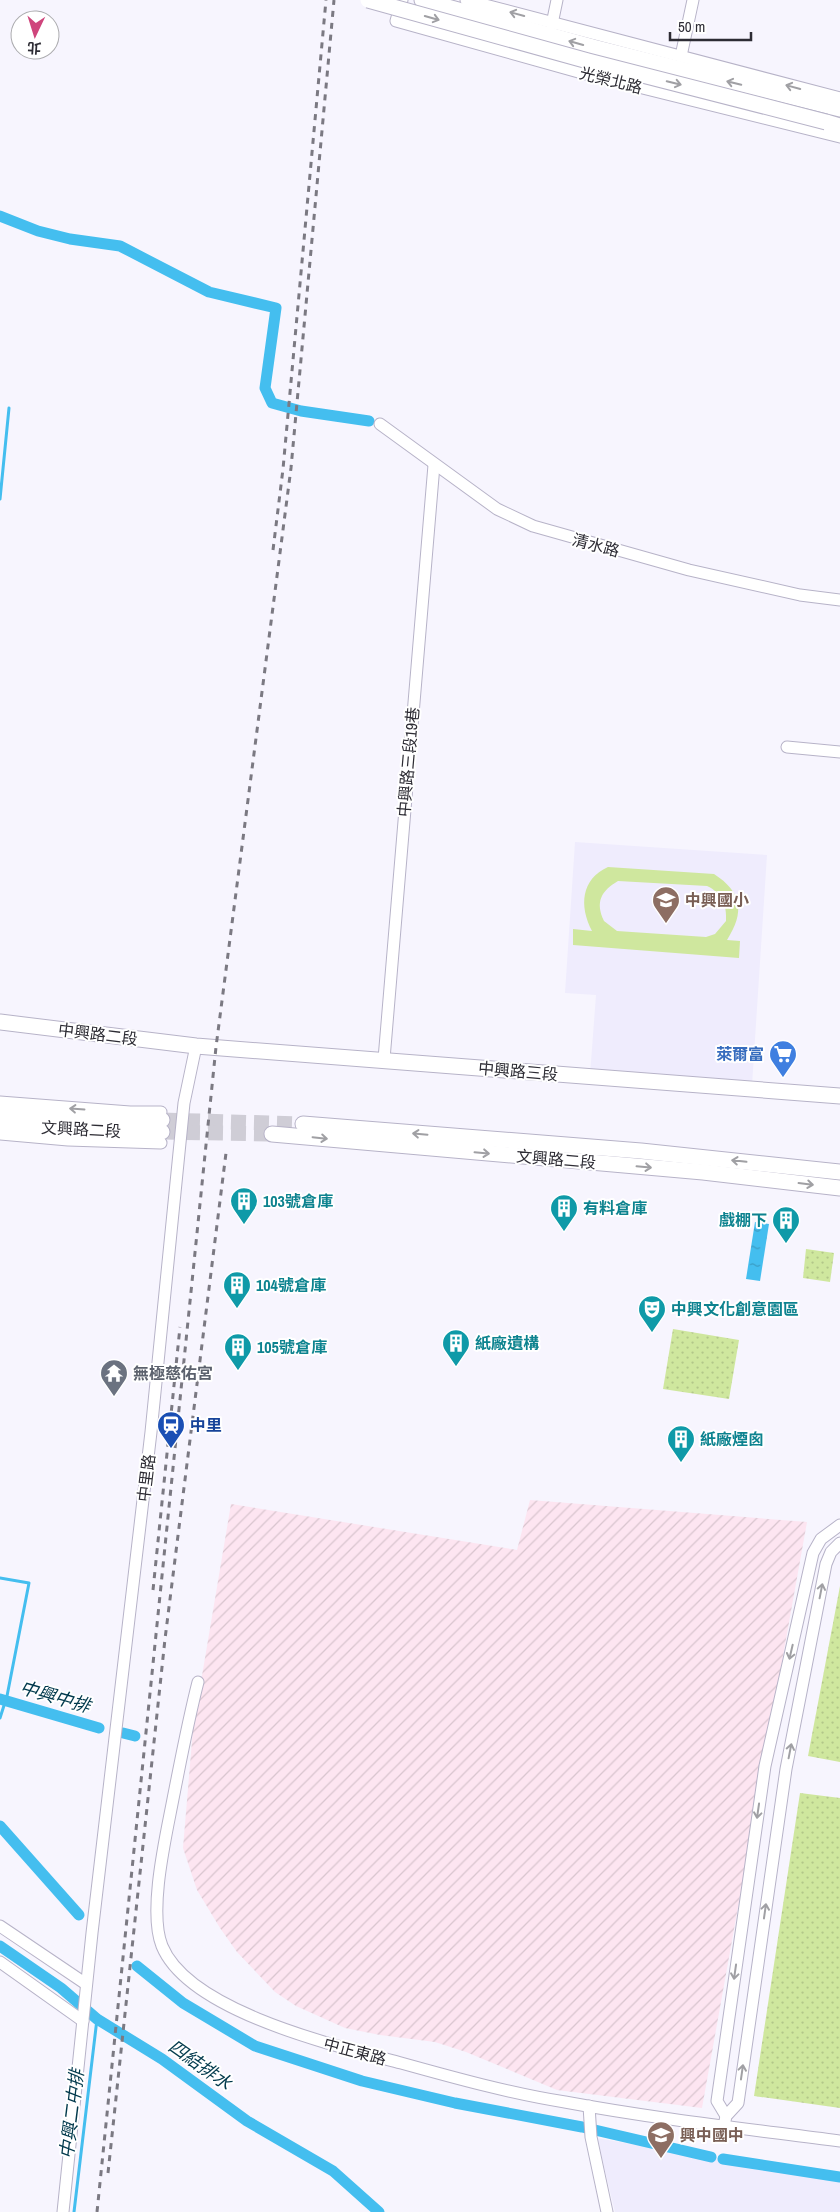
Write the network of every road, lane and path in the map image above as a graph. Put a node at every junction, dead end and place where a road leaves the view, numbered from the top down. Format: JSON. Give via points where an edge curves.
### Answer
{"nodes":[{"id":1,"x":368,"y":0,"type":"edge"},
{"id":2,"x":402,"y":0,"type":"edge"},
{"id":3,"x":422,"y":0,"type":"edge"},
{"id":4,"x":466,"y":0,"type":"edge"},
{"id":5,"x":557,"y":0,"type":"edge"},
{"id":6,"x":693,"y":0,"type":"edge"},
{"id":7,"x":552,"y":24,"type":"junction"},
{"id":8,"x":681,"y":56,"type":"junction"},
{"id":9,"x":837,"y":105,"type":"edge"},
{"id":10,"x":833,"y":124,"type":"edge"},
{"id":11,"x":840,"y":137,"type":"edge"},
{"id":12,"x":380,"y":424,"type":"dead end"},
{"id":13,"x":434,"y":464,"type":"junction"},
{"id":14,"x":840,"y":600,"type":"edge"},
{"id":15,"x":787,"y":747,"type":"dead end"},
{"id":16,"x":840,"y":752,"type":"edge"},
{"id":17,"x":0,"y":1022,"type":"edge"},
{"id":18,"x":196,"y":1046,"type":"junction"},
{"id":19,"x":384,"y":1059,"type":"junction"},
{"id":20,"x":840,"y":1096,"type":"edge"},
{"id":21,"x":0,"y":1102,"type":"edge"},
{"id":22,"x":0,"y":1112,"type":"edge"},
{"id":23,"x":0,"y":1124,"type":"edge"},
{"id":24,"x":303,"y":1124,"type":"tunnel mouth"},
{"id":25,"x":162,"y":1127,"type":"junction"},
{"id":26,"x":0,"y":1134,"type":"edge"},
{"id":27,"x":272,"y":1134,"type":"tunnel mouth"},
{"id":28,"x":840,"y":1172,"type":"edge"},
{"id":29,"x":840,"y":1188,"type":"edge"},
{"id":30,"x":840,"y":1525,"type":"edge"},
{"id":31,"x":840,"y":1543,"type":"edge"},
{"id":32,"x":198,"y":1682,"type":"dead end"},
{"id":33,"x":0,"y":1926,"type":"edge"},
{"id":34,"x":0,"y":1962,"type":"edge"},
{"id":35,"x":86,"y":1984,"type":"junction"},
{"id":36,"x":83,"y":2021,"type":"junction"},
{"id":37,"x":589,"y":2106,"type":"junction"},
{"id":38,"x":725,"y":2121,"type":"junction"},
{"id":39,"x":840,"y":2141,"type":"edge"},
{"id":40,"x":63,"y":2212,"type":"edge"},
{"id":41,"x":607,"y":2212,"type":"edge"}],
"edges":[{"from":1,"to":10,"type":"street","name":"光榮北路","one_way":true,"bridge":true,"via":[[588,62]]},
{"from":2,"to":11,"type":"street","name":"光榮北路","via":[[396,20],[582,73]]},
{"from":9,"to":3,"type":"street","name":"光榮北路","one_way":true,"via":[[592,47]]},
{"from":7,"to":4,"type":"street","name":"光榮北路","one_way":true},
{"from":5,"to":7,"type":"street"},
{"from":6,"to":8,"type":"street"},
{"from":7,"to":8,"type":"street","name":"光榮北路"},
{"from":9,"to":8,"type":"street","name":"光榮北路","one_way":true},
{"from":12,"to":13,"type":"street","name":"清水路"},
{"from":13,"to":14,"type":"street","name":"清水路","via":[[497,509],[533,526],[689,570],[800,595]]},
{"from":13,"to":19,"type":"street","name":"中興路三段19巷"},
{"from":15,"to":16,"type":"street"},
{"from":17,"to":18,"type":"street","name":"中興路二段"},
{"from":18,"to":19,"type":"street","name":"中興路三段"},
{"from":18,"to":35,"type":"street","name":"中里路","via":[[184,1103],[151,1432]]},
{"from":19,"to":20,"type":"street","name":"中興路三段"},
{"from":25,"to":21,"type":"street","name":"文興路二段","one_way":true,"via":[[130,1112]]},
{"from":22,"to":25,"type":"street","name":"文興路二段"},
{"from":23,"to":25,"type":"street","name":"文興路二段","via":[[80,1130]]},
{"from":28,"to":24,"type":"street","name":"文興路二段","one_way":true,"via":[[641,1151]]},
{"from":25,"to":26,"type":"street","name":"文興路二段","via":[[68,1140]]},
{"from":27,"to":29,"type":"street","name":"文興路二段","one_way":true,"via":[[703,1172]]},
{"from":30,"to":38,"type":"street","one_way":true,"via":[[821,1539],[813,1553],[765,1766],[717,2101]]},
{"from":38,"to":31,"type":"street","one_way":true,"via":[[738,2103],[786,1769],[826,1564]]},
{"from":32,"to":37,"type":"street","name":"中正東路","via":[[188,1720],[160,1884],[159,1936],[167,1955],[185,1977],[256,2017],[304,2036],[492,2087]]},
{"from":33,"to":35,"type":"street"},
{"from":34,"to":36,"type":"street"},
{"from":35,"to":36,"type":"street","name":"中里路"},
{"from":36,"to":40,"type":"street"},
{"from":37,"to":38,"type":"street","name":"中正東路"},
{"from":37,"to":41,"type":"street","via":[[590,2132]]},
{"from":38,"to":39,"type":"street","name":"中正東路"}]}
